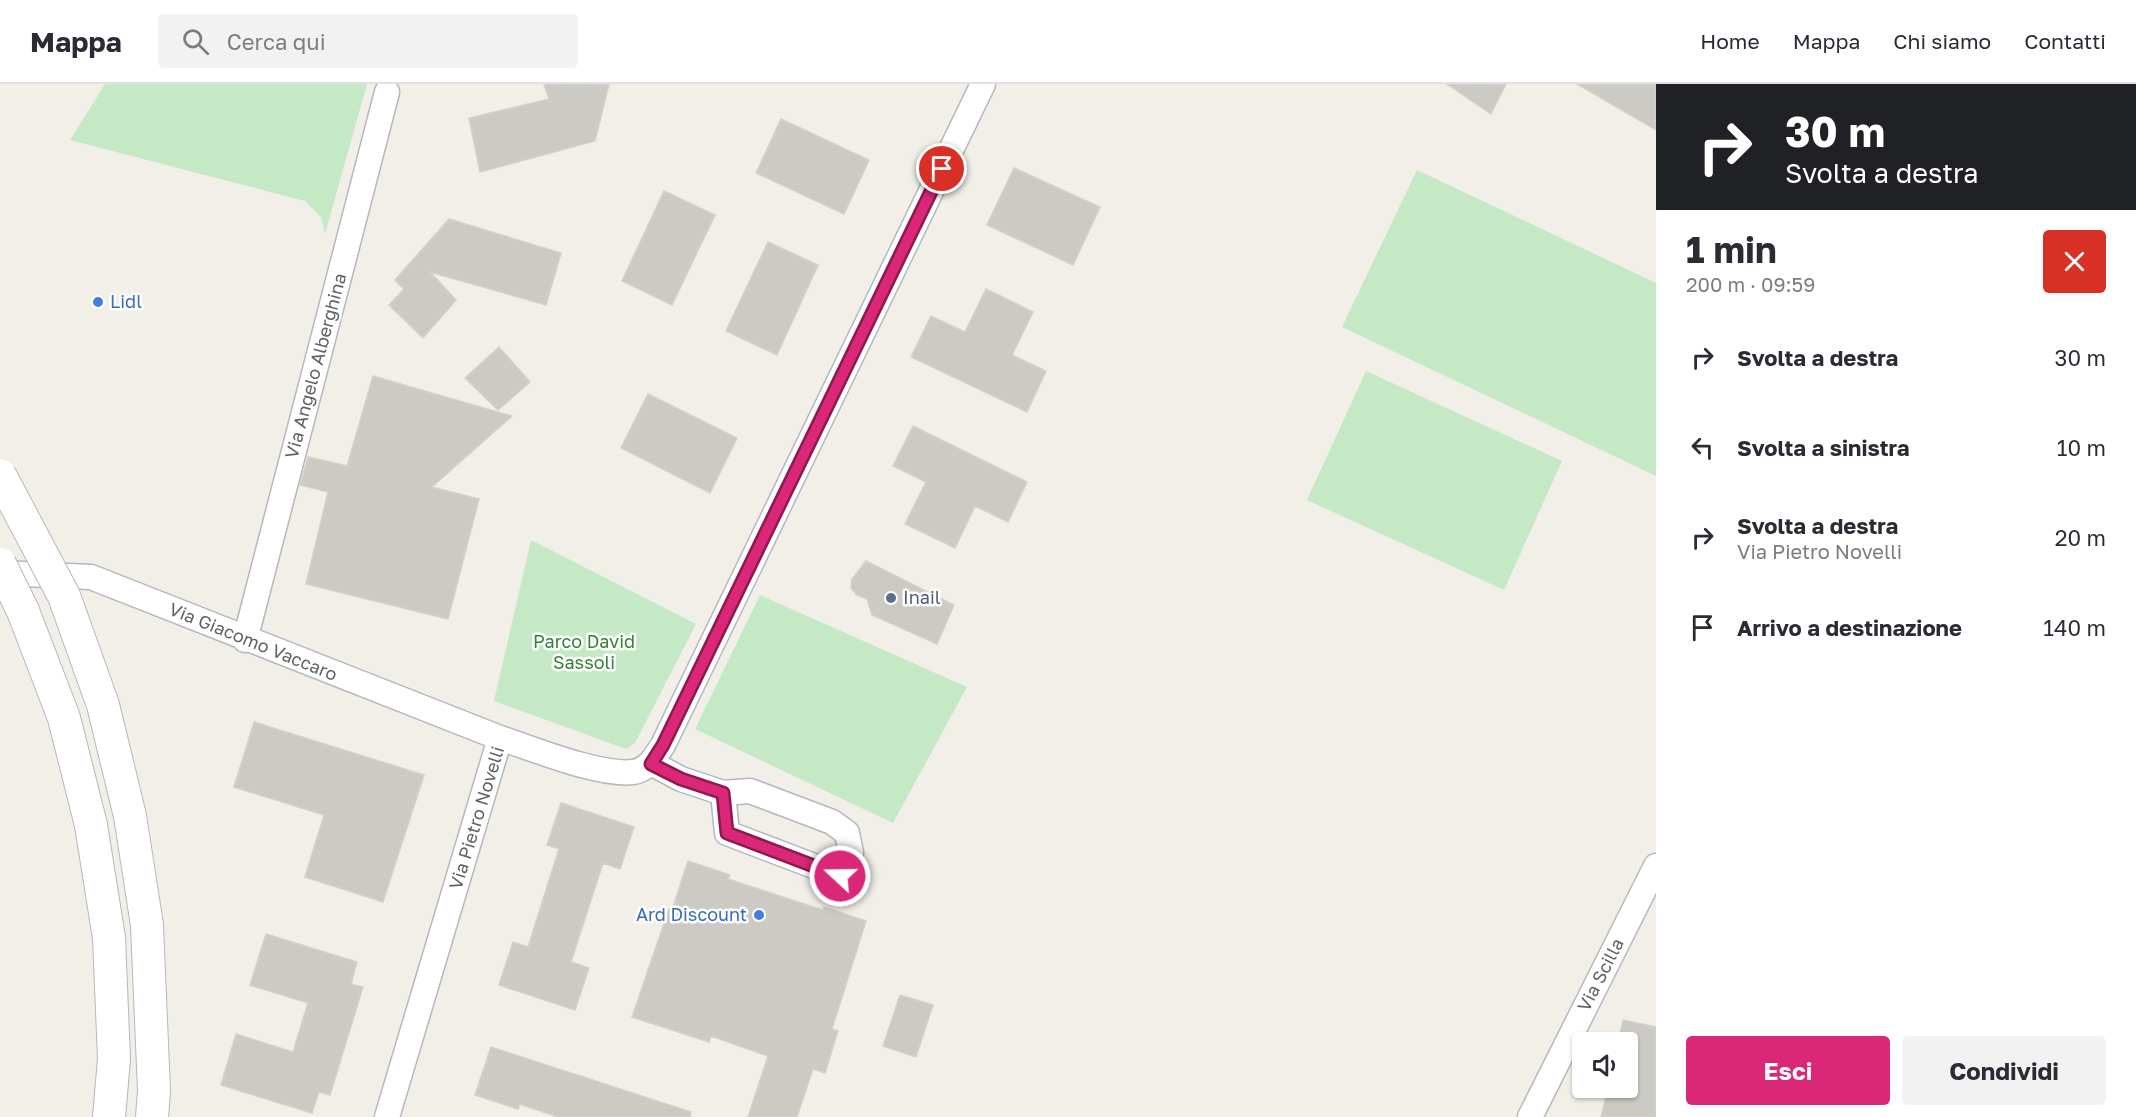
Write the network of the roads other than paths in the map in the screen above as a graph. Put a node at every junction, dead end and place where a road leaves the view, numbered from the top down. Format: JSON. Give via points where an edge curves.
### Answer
{"nodes":[{"id":1,"x":983,"y":84,"type":"edge"},
{"id":2,"x":387,"y":92,"type":"dead end"},
{"id":3,"x":0,"y":475,"type":"edge"},
{"id":4,"x":0,"y":564,"type":"edge"},
{"id":5,"x":0,"y":573,"type":"edge"},
{"id":6,"x":245,"y":640,"type":"junction"},
{"id":7,"x":500,"y":738,"type":"junction"},
{"id":8,"x":651,"y":764,"type":"junction"},
{"id":9,"x":723,"y":793,"type":"junction"},
{"id":10,"x":1656,"y":866,"type":"edge"},
{"id":11,"x":109,"y":1117,"type":"edge"},
{"id":12,"x":152,"y":1117,"type":"edge"},
{"id":13,"x":387,"y":1117,"type":"edge"},
{"id":14,"x":1530,"y":1117,"type":"edge"}],
"edges":[{"from":1,"to":8,"type":"street"},
{"from":2,"to":6,"type":"street","name":"Via Angelo Alberghina"},
{"from":3,"to":12,"type":"street","bridge":true,"via":[[64,596],[103,705],[130,816],[147,925]]},
{"from":4,"to":11,"type":"street","bridge":true,"via":[[23,611],[64,718],[91,825],[110,938],[114,1059]]},
{"from":5,"to":6,"type":"street","name":"Via Giacomo Vaccaro","via":[[91,577]]},
{"from":6,"to":7,"type":"street","name":"Via Giacomo Vaccaro"},
{"from":7,"to":8,"type":"street","name":"Via Pietro Novelli","via":[[605,770],[634,772]]},
{"from":7,"to":13,"type":"street","name":"Via Pietro Novelli"},
{"from":8,"to":9,"type":"street"},
{"from":9,"to":9,"type":"street","via":[[727,833],[840,876],[850,853],[847,833],[832,822],[750,791]]},
{"from":10,"to":14,"type":"street","name":"Via Scilla"}]}
